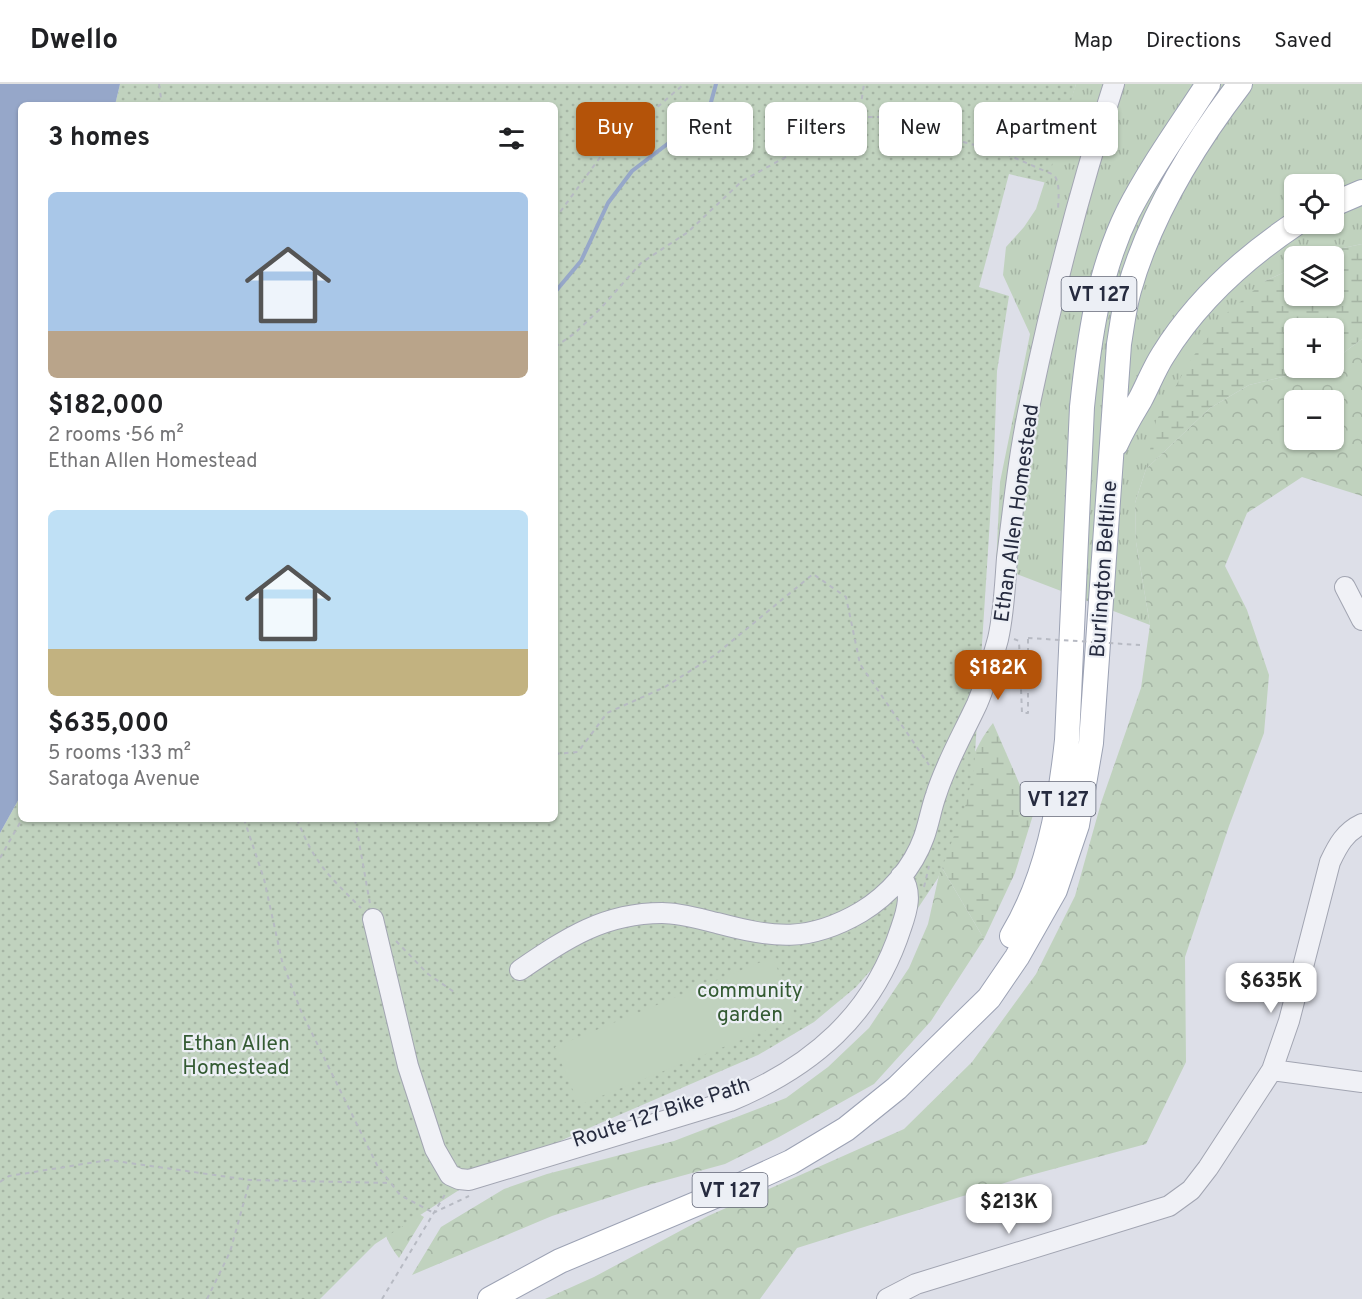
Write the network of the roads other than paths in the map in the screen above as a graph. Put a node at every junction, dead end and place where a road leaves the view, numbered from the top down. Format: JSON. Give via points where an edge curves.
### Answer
{"nodes":[{"id":1,"x":1114,"y":84,"type":"edge"},
{"id":2,"x":1208,"y":84,"type":"edge"},
{"id":3,"x":1240,"y":84,"type":"edge"},
{"id":4,"x":1362,"y":192,"type":"edge"},
{"id":5,"x":1344,"y":200,"type":"edge"},
{"id":6,"x":1284,"y":232,"type":"edge"},
{"id":7,"x":1111,"y":458,"type":"junction"},
{"id":8,"x":1345,"y":587,"type":"dead end"},
{"id":9,"x":1362,"y":620,"type":"edge"},
{"id":10,"x":1362,"y":824,"type":"edge"},
{"id":11,"x":901,"y":876,"type":"junction"},
{"id":12,"x":373,"y":919,"type":"road end"},
{"id":13,"x":520,"y":970,"type":"dead end"},
{"id":14,"x":945,"y":1042,"type":"junction"},
{"id":15,"x":1272,"y":1070,"type":"junction"},
{"id":16,"x":1362,"y":1082,"type":"edge"},
{"id":17,"x":490,"y":1299,"type":"edge"},
{"id":18,"x":887,"y":1299,"type":"edge"}],
"edges":[{"from":1,"to":11,"type":"street","name":"Ethan Allen Homestead","via":[[1065,260],[1018,458],[999,634],[986,681],[941,782],[925,835]]},
{"from":2,"to":14,"type":"main road","name":"Burlington Beltline","number":"VT 127","via":[[1142,187],[1106,268],[1090,338],[1082,407],[1067,740],[1056,811],[1036,885],[1016,929]]},
{"from":3,"to":7,"type":"main road","name":"Burlington Beltline","number":"VT 127","via":[[1193,150],[1155,220],[1129,290],[1119,344]]},
{"from":4,"to":5,"type":"main road"},
{"from":6,"to":7,"type":"main road","via":[[1244,260],[1179,330],[1124,424]]},
{"from":7,"to":14,"type":"main road","name":"Burlington Beltline","number":"VT 127","via":[[1091,743],[1077,825],[1055,890],[1017,957],[989,998]]},
{"from":8,"to":9,"type":"street"},
{"from":10,"to":15,"type":"street","via":[[1340,840],[1330,862],[1289,1021]]},
{"from":11,"to":12,"type":"street","via":[[907,884],[908,906],[889,960],[849,1022],[806,1061],[730,1101],[469,1180],[450,1175],[435,1149],[414,1085]]},
{"from":11,"to":13,"type":"street","name":"Ethan Allen Homestead","via":[[866,909],[836,926],[808,934],[759,934],[665,913],[632,915],[566,939]]},
{"from":14,"to":17,"type":"main road","name":"Burlington Beltline","number":"VT 127","via":[[873,1109],[819,1146],[734,1188],[560,1261]]},
{"from":15,"to":16,"type":"street"},
{"from":15,"to":18,"type":"street","via":[[1209,1168],[1191,1190],[1169,1206],[916,1284]]}]}
